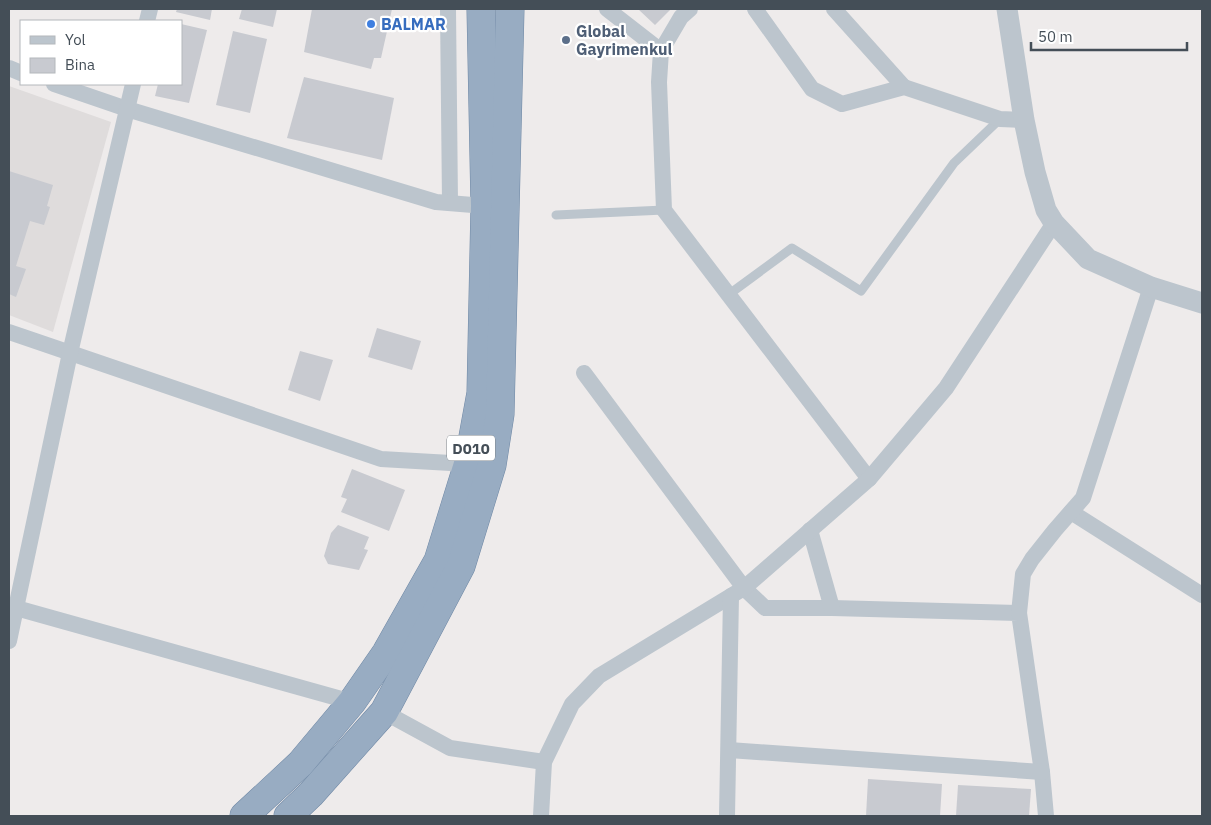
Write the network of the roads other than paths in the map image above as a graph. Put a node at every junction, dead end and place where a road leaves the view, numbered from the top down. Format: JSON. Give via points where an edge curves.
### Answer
{"nodes":[{"id":1,"x":448,"y":9,"type":"edge"},
{"id":2,"x":481,"y":9,"type":"edge"},
{"id":3,"x":510,"y":9,"type":"edge"},
{"id":4,"x":607,"y":9,"type":"edge"},
{"id":5,"x":690,"y":9,"type":"edge"},
{"id":6,"x":755,"y":9,"type":"edge"},
{"id":7,"x":834,"y":9,"type":"edge"},
{"id":8,"x":1007,"y":9,"type":"edge"},
{"id":9,"x":661,"y":51,"type":"junction"},
{"id":10,"x":57,"y":85,"type":"edge"},
{"id":11,"x":133,"y":85,"type":"edge"},
{"id":12,"x":904,"y":86,"type":"junction"},
{"id":13,"x":127,"y":109,"type":"junction"},
{"id":14,"x":1000,"y":119,"type":"junction"},
{"id":15,"x":1024,"y":120,"type":"junction"},
{"id":16,"x":450,"y":203,"type":"junction"},
{"id":17,"x":485,"y":206,"type":"junction"},
{"id":18,"x":664,"y":210,"type":"junction"},
{"id":19,"x":556,"y":215,"type":"dead end"},
{"id":20,"x":1054,"y":223,"type":"junction"},
{"id":21,"x":1151,"y":287,"type":"junction"},
{"id":22,"x":728,"y":295,"type":"junction"},
{"id":23,"x":1202,"y":303,"type":"edge"},
{"id":24,"x":9,"y":332,"type":"edge"},
{"id":25,"x":70,"y":352,"type":"junction"},
{"id":26,"x":584,"y":373,"type":"dead end"},
{"id":27,"x":468,"y":464,"type":"junction"},
{"id":28,"x":869,"y":479,"type":"junction"},
{"id":29,"x":1071,"y":512,"type":"junction"},
{"id":30,"x":810,"y":530,"type":"junction"},
{"id":31,"x":738,"y":592,"type":"junction"},
{"id":32,"x":1202,"y":595,"type":"edge"},
{"id":33,"x":12,"y":607,"type":"edge"},
{"id":34,"x":832,"y":608,"type":"junction"},
{"id":35,"x":1019,"y":613,"type":"junction"},
{"id":36,"x":9,"y":640,"type":"edge"},
{"id":37,"x":352,"y":702,"type":"junction"},
{"id":38,"x":384,"y":712,"type":"junction"},
{"id":39,"x":729,"y":750,"type":"junction"},
{"id":40,"x":544,"y":762,"type":"junction"},
{"id":41,"x":1042,"y":772,"type":"junction"},
{"id":42,"x":244,"y":816,"type":"edge"},
{"id":43,"x":288,"y":816,"type":"edge"},
{"id":44,"x":541,"y":816,"type":"edge"},
{"id":45,"x":727,"y":816,"type":"edge"},
{"id":46,"x":1046,"y":816,"type":"edge"}],
"edges":[{"from":1,"to":16,"type":"street"},
{"from":2,"to":17,"type":"highway","number":"D010"},
{"from":3,"to":38,"type":"highway","number":"D010","via":[[500,414],[492,465],[461,566]]},
{"from":4,"to":9,"type":"street"},
{"from":5,"to":9,"type":"street"},
{"from":6,"to":12,"type":"street","via":[[812,89],[842,104]]},
{"from":7,"to":12,"type":"street"},
{"from":8,"to":15,"type":"street"},
{"from":9,"to":18,"type":"street","via":[[659,82]]},
{"from":10,"to":13,"type":"street"},
{"from":11,"to":13,"type":"street"},
{"from":12,"to":14,"type":"street"},
{"from":13,"to":16,"type":"street","via":[[436,202]]},
{"from":13,"to":25,"type":"street"},
{"from":14,"to":15,"type":"street"},
{"from":14,"to":22,"type":"lane","via":[[954,163],[861,291],[792,248]]},
{"from":15,"to":20,"type":"street","via":[[1046,210]]},
{"from":16,"to":17,"type":"street"},
{"from":17,"to":27,"type":"highway","number":"D010","via":[[481,393]]},
{"from":18,"to":19,"type":"lane"},
{"from":18,"to":22,"type":"street"},
{"from":20,"to":21,"type":"street","via":[[1088,260]]},
{"from":20,"to":28,"type":"street","via":[[946,388]]},
{"from":21,"to":23,"type":"street"},
{"from":21,"to":29,"type":"street","via":[[1083,498]]},
{"from":22,"to":28,"type":"street"},
{"from":24,"to":25,"type":"street"},
{"from":25,"to":27,"type":"street","via":[[381,459]]},
{"from":25,"to":33,"type":"street"},
{"from":26,"to":31,"type":"street"},
{"from":27,"to":37,"type":"highway","number":"D010","via":[[438,561],[386,653]]},
{"from":28,"to":30,"type":"street"},
{"from":29,"to":32,"type":"street"},
{"from":29,"to":35,"type":"street","via":[[1023,574]]},
{"from":30,"to":31,"type":"street"},
{"from":30,"to":34,"type":"street"},
{"from":31,"to":34,"type":"street","via":[[765,608]]},
{"from":31,"to":39,"type":"street"},
{"from":31,"to":40,"type":"street","via":[[599,676],[572,704]]},
{"from":33,"to":36,"type":"street"},
{"from":33,"to":37,"type":"street"},
{"from":34,"to":35,"type":"street"},
{"from":35,"to":41,"type":"street"},
{"from":37,"to":42,"type":"highway","number":"D010","via":[[300,764]]},
{"from":38,"to":40,"type":"street","via":[[450,748]]},
{"from":38,"to":43,"type":"highway","number":"D010"},
{"from":39,"to":41,"type":"street"},
{"from":39,"to":45,"type":"street"},
{"from":40,"to":44,"type":"street"},
{"from":41,"to":46,"type":"street"}]}
